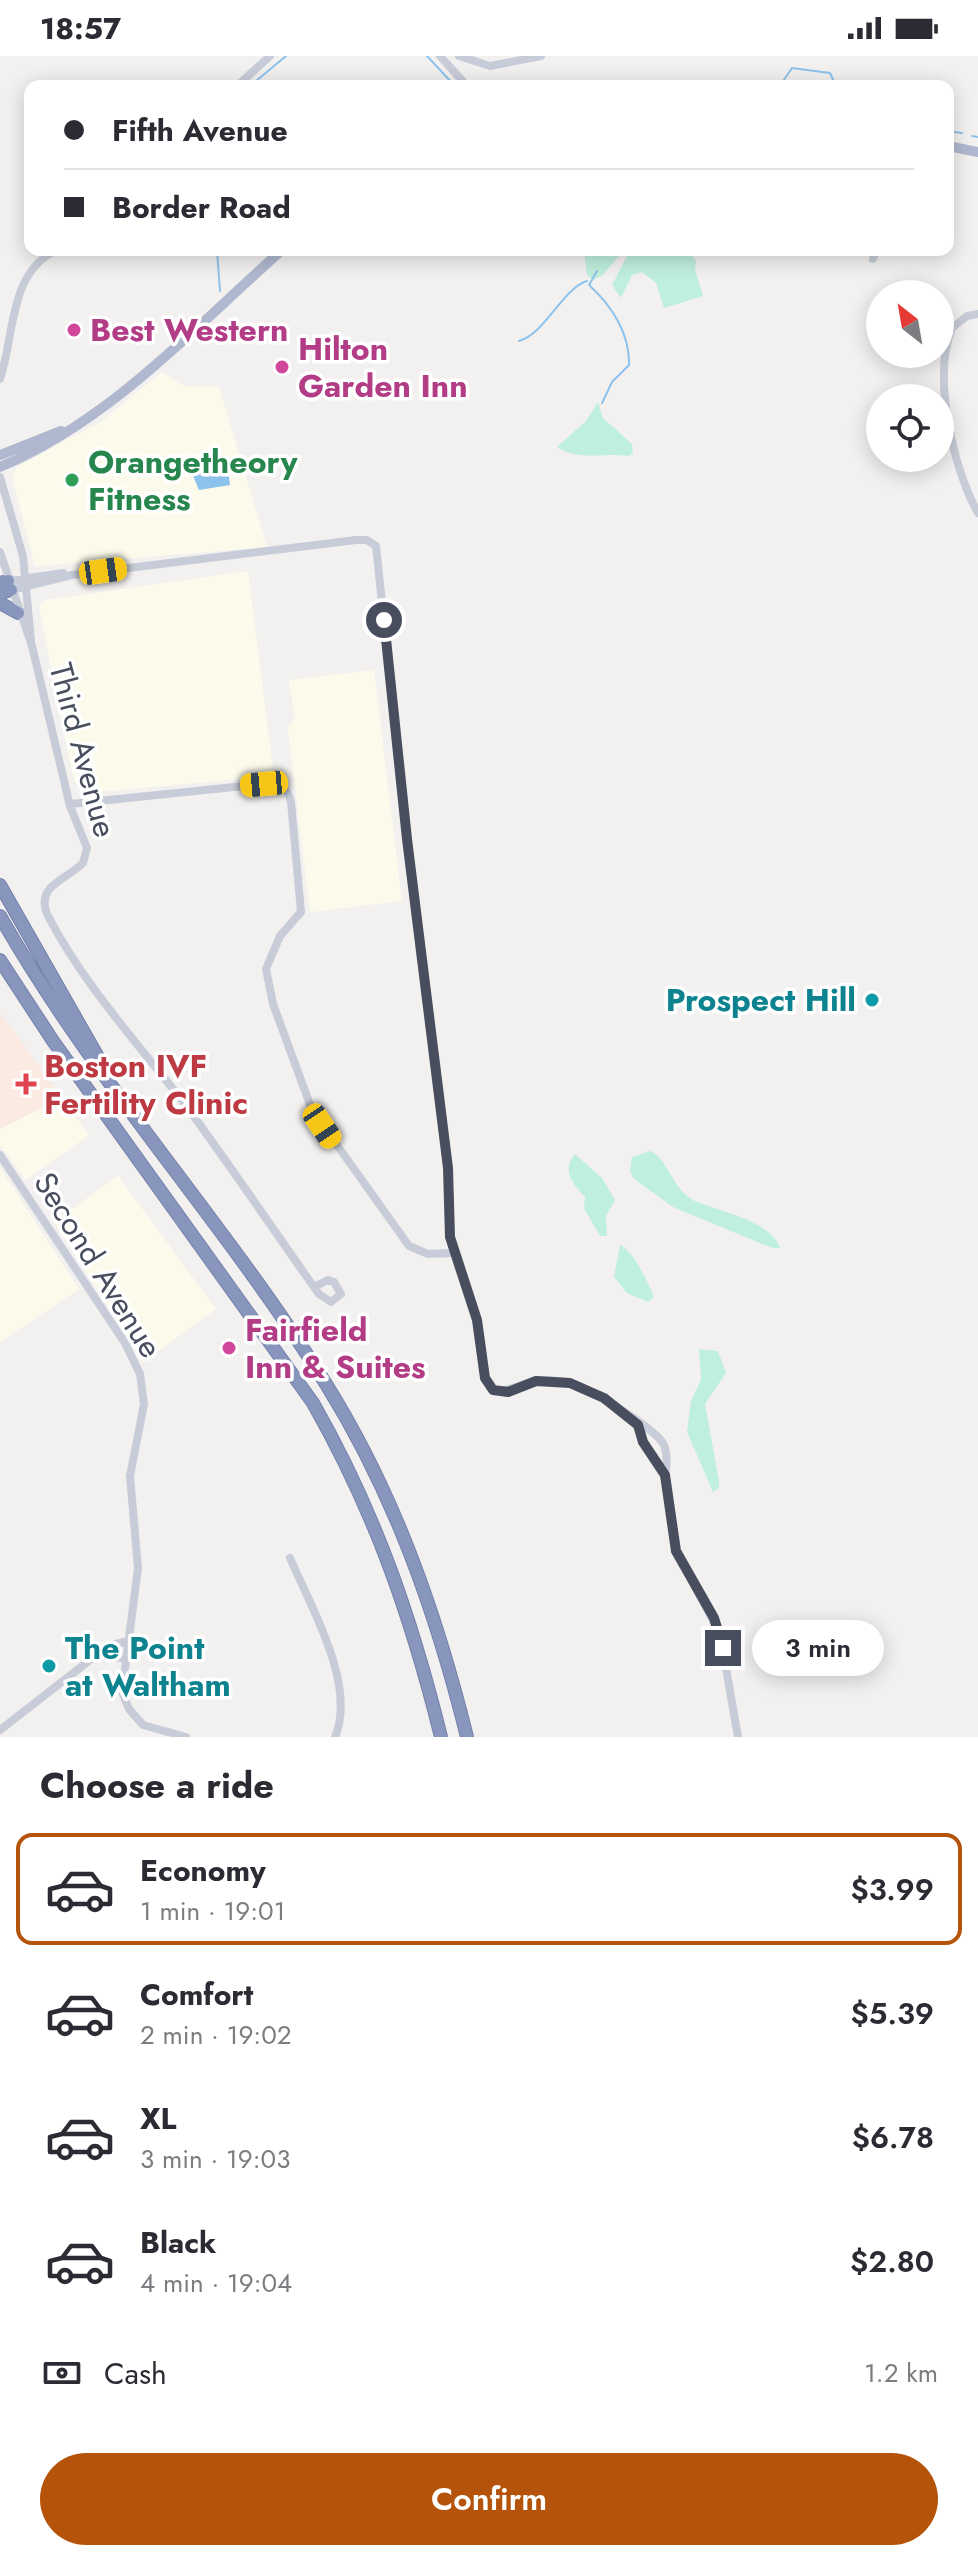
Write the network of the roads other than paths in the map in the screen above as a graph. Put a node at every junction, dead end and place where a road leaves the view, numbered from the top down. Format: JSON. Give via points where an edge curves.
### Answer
{"nodes":[{"id":1,"x":270,"y":56,"type":"edge"},
{"id":2,"x":440,"y":56,"type":"edge"},
{"id":3,"x":459,"y":56,"type":"edge"},
{"id":4,"x":541,"y":56,"type":"edge"},
{"id":5,"x":244,"y":80,"type":"edge"},
{"id":6,"x":462,"y":80,"type":"edge"},
{"id":7,"x":954,"y":147,"type":"edge"},
{"id":8,"x":978,"y":152,"type":"edge"},
{"id":9,"x":48,"y":256,"type":"edge"},
{"id":10,"x":275,"y":256,"type":"edge"},
{"id":11,"x":978,"y":314,"type":"edge"},
{"id":12,"x":0,"y":379,"type":"edge"},
{"id":13,"x":67,"y":430,"type":"junction"},
{"id":14,"x":0,"y":455,"type":"edge"},
{"id":15,"x":0,"y":467,"type":"edge"},
{"id":16,"x":0,"y":477,"type":"edge"},
{"id":17,"x":978,"y":513,"type":"edge"},
{"id":18,"x":0,"y":552,"type":"edge"},
{"id":19,"x":26,"y":581,"type":"junction"},
{"id":20,"x":5,"y":587,"type":"edge"},
{"id":21,"x":0,"y":603,"type":"edge"},
{"id":22,"x":18,"y":613,"type":"junction"},
{"id":23,"x":32,"y":646,"type":"junction"},
{"id":24,"x":70,"y":804,"type":"junction"},
{"id":25,"x":0,"y":885,"type":"edge"},
{"id":26,"x":0,"y":916,"type":"edge"},
{"id":27,"x":0,"y":960,"type":"edge"},
{"id":28,"x":109,"y":1082,"type":"junction"},
{"id":29,"x":0,"y":1155,"type":"edge"},
{"id":30,"x":452,"y":1253,"type":"junction"},
{"id":31,"x":314,"y":1287,"type":"dead end"},
{"id":32,"x":638,"y":1425,"type":"junction"},
{"id":33,"x":665,"y":1475,"type":"junction"},
{"id":34,"x":290,"y":1558,"type":"dead end"},
{"id":35,"x":128,"y":1641,"type":"junction"},
{"id":36,"x":125,"y":1658,"type":"junction"},
{"id":37,"x":93,"y":1659,"type":"junction"},
{"id":38,"x":0,"y":1730,"type":"edge"},
{"id":39,"x":186,"y":1737,"type":"edge"},
{"id":40,"x":335,"y":1737,"type":"edge"},
{"id":41,"x":441,"y":1737,"type":"edge"},
{"id":42,"x":467,"y":1737,"type":"edge"},
{"id":43,"x":738,"y":1737,"type":"edge"}],
"edges":[{"from":1,"to":5,"type":"street"},
{"from":2,"to":6,"type":"street"},
{"from":3,"to":4,"type":"street","via":[[490,66]]},
{"from":7,"to":8,"type":"main road"},
{"from":9,"to":12,"type":"street","via":[[23,284]]},
{"from":10,"to":13,"type":"main road","via":[[123,392]]},
{"from":11,"to":17,"type":"street","via":[[952,328],[945,361],[954,452]]},
{"from":13,"to":14,"type":"main road"},
{"from":13,"to":15,"type":"main road"},
{"from":16,"to":19,"type":"street","name":"Third Avenue"},
{"from":18,"to":20,"type":"street","name":"Third Avenue"},
{"from":19,"to":20,"type":"street"},
{"from":19,"to":23,"type":"street","name":"Third Avenue"},
{"from":19,"to":30,"type":"street","via":[[356,540],[373,543],[379,556],[448,1168]]},
{"from":20,"to":22,"type":"street","name":"Third Avenue"},
{"from":21,"to":22,"type":"highway"},
{"from":22,"to":23,"type":"street","name":"Third Avenue"},
{"from":23,"to":24,"type":"street","name":"Third Avenue"},
{"from":24,"to":30,"type":"street","via":[[264,784],[287,790],[301,912],[277,940],[266,969],[295,1068],[322,1126],[406,1242],[422,1253]]},
{"from":24,"to":31,"type":"street","name":"Third Avenue","via":[[87,856],[46,892],[48,918],[106,1008],[182,1101]]},
{"from":25,"to":28,"type":"highway","via":[[87,1033]]},
{"from":26,"to":28,"type":"highway"},
{"from":27,"to":41,"type":"highway","via":[[325,1424],[396,1576]]},
{"from":28,"to":42,"type":"highway","via":[[289,1328],[353,1431],[418,1570]]},
{"from":29,"to":35,"type":"street","name":"Second Avenue","via":[[122,1337],[141,1377],[144,1419],[129,1484],[138,1568]]},
{"from":30,"to":32,"type":"street","via":[[477,1320],[485,1378],[493,1390],[508,1392],[536,1381],[570,1383],[604,1398]]},
{"from":32,"to":33,"type":"street"},
{"from":32,"to":33,"type":"street","via":[[655,1431],[664,1445]]},
{"from":33,"to":43,"type":"street","via":[[676,1551],[722,1641]]},
{"from":34,"to":40,"type":"street","via":[[340,1684],[342,1716]]},
{"from":35,"to":36,"type":"street","name":"Second Avenue"},
{"from":35,"to":37,"type":"street","via":[[112,1644]]},
{"from":36,"to":37,"type":"street"},
{"from":36,"to":39,"type":"street","name":"Second Avenue","via":[[122,1692],[132,1714],[153,1730]]},
{"from":37,"to":38,"type":"street"}]}
